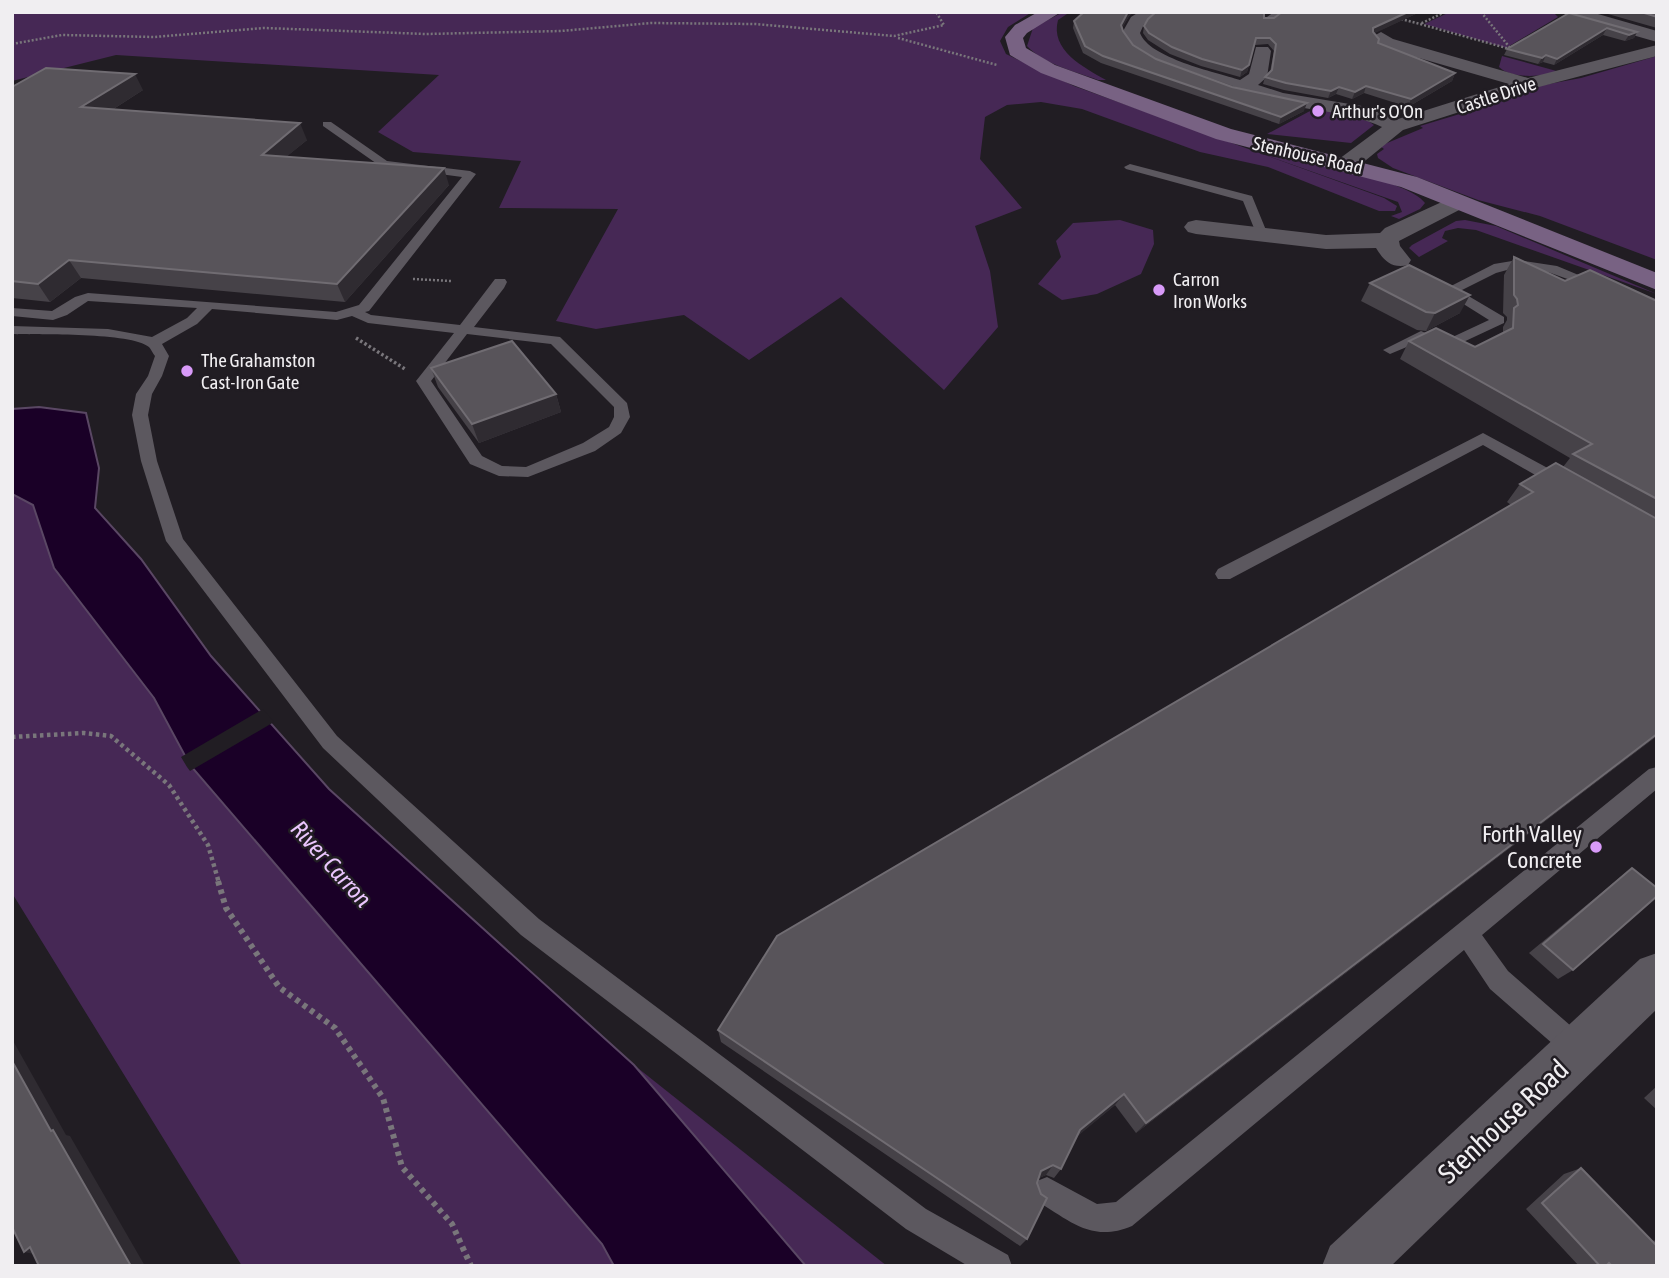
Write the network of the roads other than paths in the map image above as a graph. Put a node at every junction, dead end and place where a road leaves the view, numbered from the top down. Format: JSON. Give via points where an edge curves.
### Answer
{"nodes":[{"id":1,"x":1052,"y":12,"type":"edge"},
{"id":2,"x":1152,"y":12,"type":"edge"},
{"id":3,"x":1280,"y":12,"type":"edge"},
{"id":4,"x":1572,"y":12,"type":"edge"},
{"id":5,"x":1267,"y":21,"type":"edge"},
{"id":6,"x":1381,"y":37,"type":"edge"},
{"id":7,"x":1657,"y":37,"type":"edge"},
{"id":8,"x":1657,"y":50,"type":"edge"},
{"id":9,"x":1262,"y":51,"type":"edge"},
{"id":10,"x":1528,"y":84,"type":"junction"},
{"id":11,"x":1241,"y":87,"type":"junction"},
{"id":12,"x":327,"y":124,"type":"dead end"},
{"id":13,"x":1396,"y":126,"type":"junction"},
{"id":14,"x":1347,"y":164,"type":"junction"},
{"id":15,"x":1130,"y":167,"type":"dead end"},
{"id":16,"x":1457,"y":202,"type":"junction"},
{"id":17,"x":1196,"y":227,"type":"dead end"},
{"id":18,"x":1262,"y":235,"type":"junction"},
{"id":19,"x":1431,"y":280,"type":"edge"},
{"id":20,"x":500,"y":282,"type":"dead end"},
{"id":21,"x":1657,"y":282,"type":"edge"},
{"id":22,"x":1450,"y":291,"type":"junction"},
{"id":23,"x":1615,"y":292,"type":"edge"},
{"id":24,"x":209,"y":305,"type":"junction"},
{"id":25,"x":12,"y":312,"type":"edge"},
{"id":26,"x":355,"y":312,"type":"junction"},
{"id":27,"x":12,"y":330,"type":"edge"},
{"id":28,"x":464,"y":330,"type":"junction"},
{"id":29,"x":153,"y":343,"type":"junction"},
{"id":30,"x":1390,"y":350,"type":"dead end"},
{"id":31,"x":1576,"y":491,"type":"edge"},
{"id":32,"x":1224,"y":574,"type":"dead end"},
{"id":33,"x":1657,"y":776,"type":"edge"},
{"id":34,"x":1466,"y":933,"type":"junction"},
{"id":35,"x":1657,"y":976,"type":"edge"},
{"id":36,"x":1578,"y":1049,"type":"junction"},
{"id":37,"x":1047,"y":1191,"type":"edge"},
{"id":38,"x":997,"y":1266,"type":"edge"},
{"id":39,"x":1350,"y":1266,"type":"edge"}],
"edges":[{"from":1,"to":14,"type":"street","name":"Stenhouse Road","via":[[1014,37],[1017,51],[1028,60],[1224,134]]},
{"from":2,"to":11,"type":"street","via":[[1133,26],[1131,33],[1140,47],[1161,60]]},
{"from":3,"to":5,"type":"lane"},
{"from":4,"to":7,"type":"street"},
{"from":6,"to":10,"type":"street","via":[[1387,43]]},
{"from":8,"to":10,"type":"street","name":"Castle Drive"},
{"from":9,"to":11,"type":"street","via":[[1258,77]]},
{"from":10,"to":13,"type":"street","name":"Castle Drive"},
{"from":11,"to":13,"type":"street","via":[[1367,113]]},
{"from":12,"to":26,"type":"lane","via":[[384,164],[470,174],[364,308]]},
{"from":13,"to":14,"type":"street","name":"Castle Drive"},
{"from":14,"to":16,"type":"street","name":"Stenhouse Road"},
{"from":15,"to":18,"type":"lane","via":[[1248,199]]},
{"from":16,"to":18,"type":"street","via":[[1393,233],[1399,256]]},
{"from":16,"to":21,"type":"street","name":"Stenhouse Road"},
{"from":17,"to":18,"type":"street"},
{"from":19,"to":22,"type":"lane"},
{"from":20,"to":28,"type":"lane"},
{"from":22,"to":23,"type":"lane","via":[[1504,266],[1519,264],[1550,268]]},
{"from":22,"to":30,"type":"lane","via":[[1499,320],[1444,347],[1421,335]]},
{"from":24,"to":25,"type":"lane","via":[[88,297],[52,316]]},
{"from":24,"to":26,"type":"lane","via":[[337,316]]},
{"from":24,"to":29,"type":"lane"},
{"from":26,"to":28,"type":"lane","via":[[368,319]]},
{"from":27,"to":29,"type":"lane","via":[[103,332]]},
{"from":28,"to":28,"type":"lane","via":[[555,340],[622,406],[615,430],[589,447],[528,472],[499,471],[476,460],[423,381]]},
{"from":29,"to":38,"type":"lane","via":[[162,356],[144,394],[140,415],[149,461],[175,541],[330,742],[530,927],[916,1219]]},
{"from":31,"to":32,"type":"lane","via":[[1483,438]]},
{"from":33,"to":34,"type":"lane"},
{"from":34,"to":36,"type":"lane","via":[[1499,980]]},
{"from":34,"to":37,"type":"lane","via":[[1122,1216],[1095,1220]]},
{"from":35,"to":36,"type":"street","name":"Stenhouse Road"},
{"from":36,"to":39,"type":"street","name":"Stenhouse Road"}]}
